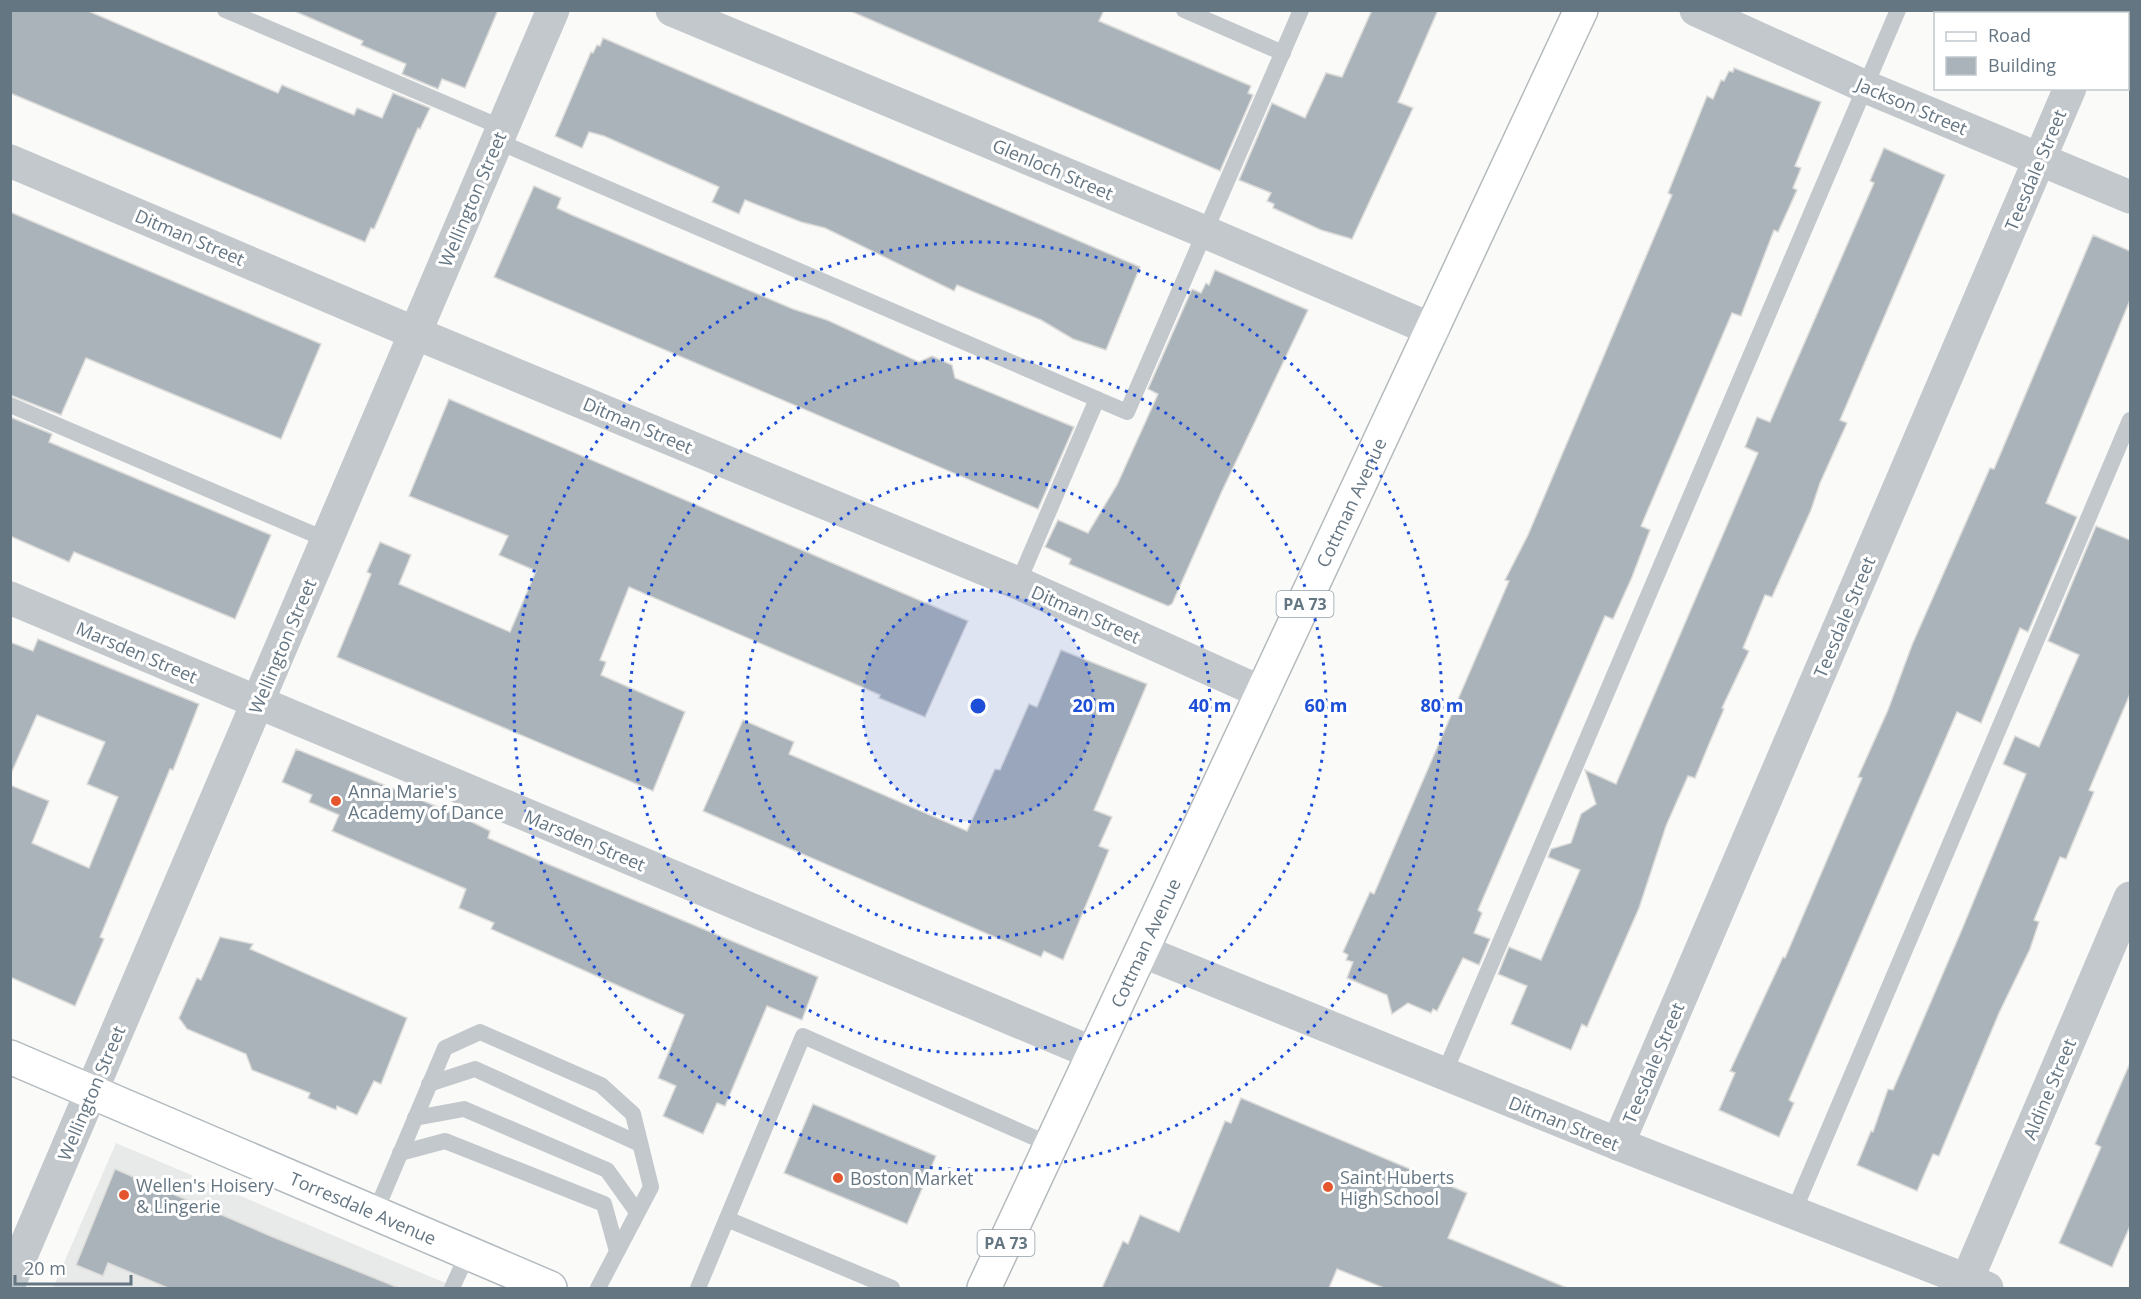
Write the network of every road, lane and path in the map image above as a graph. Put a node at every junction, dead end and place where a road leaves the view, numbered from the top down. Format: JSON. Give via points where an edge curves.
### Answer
{"nodes":[{"id":1,"x":225,"y":10,"type":"edge"},
{"id":2,"x":552,"y":10,"type":"edge"},
{"id":3,"x":672,"y":10,"type":"edge"},
{"id":4,"x":1184,"y":10,"type":"edge"},
{"id":5,"x":1301,"y":10,"type":"edge"},
{"id":6,"x":1581,"y":10,"type":"edge"},
{"id":7,"x":1696,"y":10,"type":"edge"},
{"id":8,"x":1898,"y":10,"type":"edge"},
{"id":9,"x":1283,"y":53,"type":"junction"},
{"id":10,"x":1866,"y":87,"type":"junction"},
{"id":11,"x":2069,"y":90,"type":"edge"},
{"id":12,"x":500,"y":135,"type":"junction"},
{"id":13,"x":2040,"y":159,"type":"junction"},
{"id":14,"x":10,"y":161,"type":"edge"},
{"id":15,"x":2130,"y":197,"type":"edge"},
{"id":16,"x":1205,"y":232,"type":"junction"},
{"id":17,"x":1433,"y":330,"type":"junction"},
{"id":18,"x":416,"y":333,"type":"junction"},
{"id":19,"x":1097,"y":399,"type":"junction"},
{"id":20,"x":10,"y":405,"type":"edge"},
{"id":21,"x":2130,"y":420,"type":"edge"},
{"id":22,"x":327,"y":540,"type":"junction"},
{"id":23,"x":1018,"y":583,"type":"junction"},
{"id":24,"x":10,"y":598,"type":"edge"},
{"id":25,"x":1263,"y":693,"type":"junction"},
{"id":26,"x":258,"y":703,"type":"junction"},
{"id":27,"x":2130,"y":898,"type":"edge"},
{"id":28,"x":1142,"y":951,"type":"junction"},
{"id":29,"x":1093,"y":1053,"type":"junction"},
{"id":30,"x":10,"y":1057,"type":"edge"},
{"id":31,"x":1444,"y":1074,"type":"junction"},
{"id":32,"x":429,"y":1084,"type":"junction"},
{"id":33,"x":92,"y":1092,"type":"junction"},
{"id":34,"x":415,"y":1118,"type":"junction"},
{"id":35,"x":640,"y":1144,"type":"junction"},
{"id":36,"x":1618,"y":1144,"type":"junction"},
{"id":37,"x":1051,"y":1145,"type":"junction"},
{"id":38,"x":400,"y":1153,"type":"junction"},
{"id":39,"x":1794,"y":1211,"type":"junction"},
{"id":40,"x":637,"y":1212,"type":"junction"},
{"id":41,"x":375,"y":1213,"type":"junction"},
{"id":42,"x":727,"y":1219,"type":"junction"},
{"id":43,"x":617,"y":1251,"type":"junction"},
{"id":44,"x":468,"y":1253,"type":"junction"},
{"id":45,"x":10,"y":1282,"type":"edge"},
{"id":46,"x":1977,"y":1285,"type":"edge"},
{"id":47,"x":452,"y":1288,"type":"edge"},
{"id":48,"x":550,"y":1288,"type":"edge"},
{"id":49,"x":598,"y":1288,"type":"edge"},
{"id":50,"x":698,"y":1288,"type":"edge"},
{"id":51,"x":892,"y":1288,"type":"edge"},
{"id":52,"x":984,"y":1288,"type":"edge"}],
"edges":[{"from":1,"to":12,"type":"lane"},
{"from":2,"to":12,"type":"street","name":"Wellington Street"},
{"from":3,"to":16,"type":"street","name":"Glenloch Street"},
{"from":4,"to":9,"type":"lane"},
{"from":5,"to":9,"type":"lane"},
{"from":6,"to":17,"type":"main road","name":"Cottman Avenue","number":"PA 73"},
{"from":7,"to":10,"type":"street","name":"Jackson Street"},
{"from":8,"to":10,"type":"lane"},
{"from":9,"to":16,"type":"lane"},
{"from":10,"to":13,"type":"street","name":"Jackson Street"},
{"from":10,"to":31,"type":"lane"},
{"from":11,"to":13,"type":"street","name":"Teesdale Street"},
{"from":12,"to":18,"type":"street","name":"Wellington Street"},
{"from":12,"to":19,"type":"lane"},
{"from":13,"to":15,"type":"street","name":"Jackson Street"},
{"from":13,"to":36,"type":"street","name":"Teesdale Street"},
{"from":14,"to":18,"type":"street","name":"Ditman Street"},
{"from":16,"to":17,"type":"street","name":"Glenloch Street"},
{"from":16,"to":19,"type":"lane","via":[[1127,412]]},
{"from":17,"to":25,"type":"main road","name":"Cottman Avenue","number":"PA 73"},
{"from":18,"to":22,"type":"street","name":"Wellington Street"},
{"from":18,"to":23,"type":"street","name":"Ditman Street"},
{"from":19,"to":23,"type":"lane"},
{"from":20,"to":22,"type":"lane"},
{"from":21,"to":39,"type":"lane"},
{"from":22,"to":26,"type":"street","name":"Wellington Street"},
{"from":23,"to":25,"type":"street","name":"Ditman Street"},
{"from":24,"to":26,"type":"street","name":"Marsden Street"},
{"from":25,"to":28,"type":"main road","name":"Cottman Avenue","number":"PA 73"},
{"from":26,"to":29,"type":"street","name":"Marsden Street"},
{"from":26,"to":33,"type":"street","name":"Wellington Street"},
{"from":27,"to":46,"type":"street","name":"Aldine Street"},
{"from":28,"to":29,"type":"main road","name":"Cottman Avenue","number":"PA 73"},
{"from":28,"to":31,"type":"street","name":"Ditman Street"},
{"from":29,"to":37,"type":"main road","name":"Cottman Avenue","number":"PA 73"},
{"from":30,"to":33,"type":"main road","name":"Torresdale Avenue"},
{"from":31,"to":36,"type":"street","name":"Ditman Street"},
{"from":32,"to":34,"type":"lane"},
{"from":32,"to":35,"type":"lane","via":[[475,1069]]},
{"from":32,"to":35,"type":"lane","via":[[445,1048],[480,1032],[601,1085],[633,1114]]},
{"from":33,"to":41,"type":"main road","name":"Torresdale Avenue"},
{"from":33,"to":45,"type":"street","name":"Wellington Street"},
{"from":34,"to":38,"type":"lane"},
{"from":34,"to":40,"type":"lane","via":[[464,1109],[606,1170]]},
{"from":35,"to":40,"type":"lane","via":[[651,1187]]},
{"from":36,"to":39,"type":"street","name":"Ditman Street"},
{"from":37,"to":42,"type":"lane","via":[[803,1036]]},
{"from":37,"to":52,"type":"main road","name":"Cottman Avenue","number":"PA 73"},
{"from":38,"to":41,"type":"lane"},
{"from":38,"to":43,"type":"lane","via":[[445,1141],[604,1204]]},
{"from":39,"to":46,"type":"street","name":"Ditman Street"},
{"from":40,"to":43,"type":"lane"},
{"from":41,"to":44,"type":"main road","name":"Torresdale Avenue"},
{"from":42,"to":50,"type":"lane"},
{"from":42,"to":51,"type":"lane"},
{"from":43,"to":49,"type":"lane"},
{"from":44,"to":47,"type":"lane"},
{"from":44,"to":48,"type":"main road","name":"Torresdale Avenue"}]}
